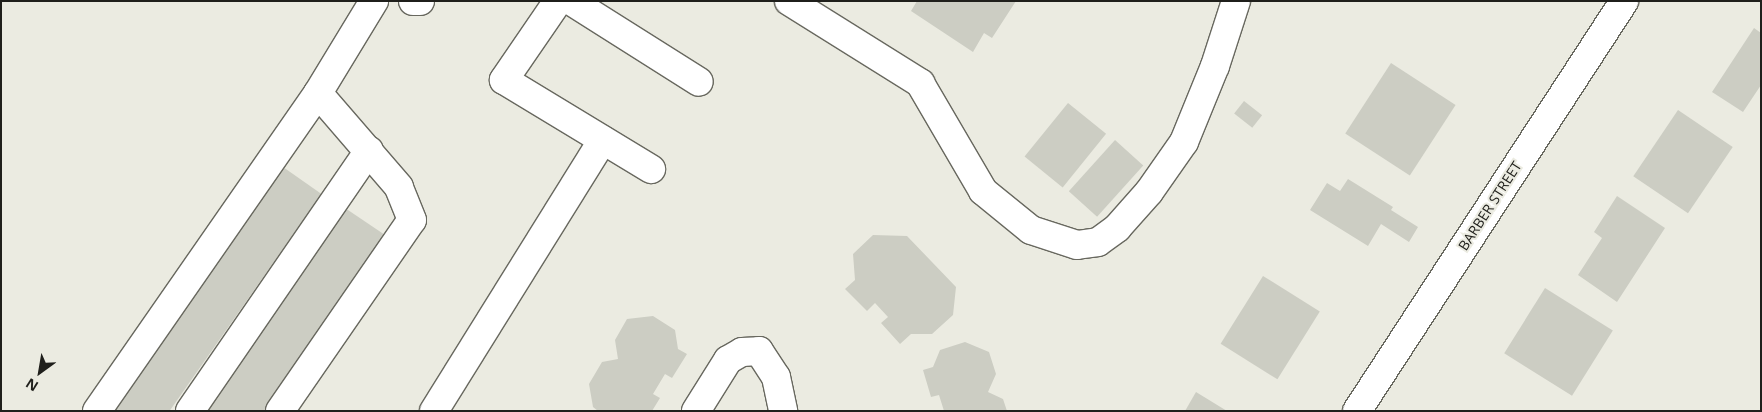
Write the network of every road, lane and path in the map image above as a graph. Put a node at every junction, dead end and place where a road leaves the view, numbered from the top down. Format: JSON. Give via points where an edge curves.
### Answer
{"nodes":[{"id":1,"x":374,"y":1,"type":"edge"},
{"id":2,"x":413,"y":1,"type":"edge"},
{"id":3,"x":420,"y":1,"type":"edge"},
{"id":4,"x":558,"y":1,"type":"edge"},
{"id":5,"x":571,"y":1,"type":"edge"},
{"id":6,"x":789,"y":1,"type":"edge"},
{"id":7,"x":1236,"y":1,"type":"edge"},
{"id":8,"x":1624,"y":1,"type":"edge"},
{"id":9,"x":699,"y":82,"type":"dead end"},
{"id":10,"x":318,"y":93,"type":"junction"},
{"id":11,"x":603,"y":140,"type":"junction"},
{"id":12,"x":369,"y":151,"type":"junction"},
{"id":13,"x":651,"y":169,"type":"dead end"},
{"id":14,"x":97,"y":411,"type":"edge"},
{"id":15,"x":190,"y":411,"type":"edge"},
{"id":16,"x":280,"y":411,"type":"edge"},
{"id":17,"x":434,"y":411,"type":"edge"},
{"id":18,"x":696,"y":411,"type":"edge"},
{"id":19,"x":783,"y":411,"type":"edge"},
{"id":20,"x":1356,"y":411,"type":"edge"}],
"edges":[{"from":1,"to":10,"type":"street"},
{"from":2,"to":3,"type":"street"},
{"from":4,"to":11,"type":"street","via":[[504,80]]},
{"from":5,"to":9,"type":"street"},
{"from":6,"to":7,"type":"street","via":[[920,83],[983,191],[1030,230],[1077,245],[1098,242],[1117,228],[1149,192],[1184,142],[1215,66]]},
{"from":8,"to":20,"type":"street","name":"BARBER STREET"},
{"from":10,"to":12,"type":"street"},
{"from":10,"to":14,"type":"street"},
{"from":11,"to":13,"type":"street"},
{"from":11,"to":17,"type":"street"},
{"from":12,"to":15,"type":"street"},
{"from":12,"to":16,"type":"street","via":[[399,187],[412,220]]},
{"from":18,"to":19,"type":"street","via":[[728,360],[742,352],[759,351],[776,376]]}]}
